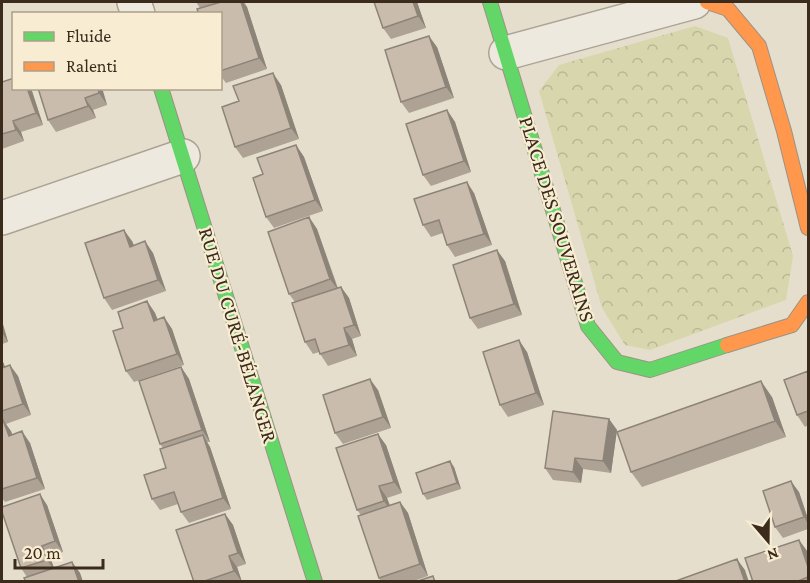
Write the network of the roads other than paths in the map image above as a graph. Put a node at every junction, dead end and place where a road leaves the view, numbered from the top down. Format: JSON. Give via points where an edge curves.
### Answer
{"nodes":[{"id":1,"x":490,"y":2,"type":"edge"},
{"id":2,"x":694,"y":2,"type":"edge"},
{"id":3,"x":706,"y":2,"type":"edge"},
{"id":4,"x":506,"y":53,"type":"junction"},
{"id":5,"x":162,"y":90,"type":"edge"},
{"id":6,"x":183,"y":156,"type":"junction"},
{"id":7,"x":2,"y":218,"type":"edge"},
{"id":8,"x":808,"y":228,"type":"edge"},
{"id":9,"x":808,"y":302,"type":"edge"},
{"id":10,"x":315,"y":582,"type":"edge"}],
"edges":[{"from":1,"to":4,"type":"street","name":"PLACE DES SOUVERAINS"},
{"from":2,"to":4,"type":"street"},
{"from":3,"to":8,"type":"street","via":[[728,9],[759,45]]},
{"from":4,"to":9,"type":"street","name":"PLACE DES SOUVERAINS","via":[[588,326],[617,362],[650,370],[792,325]]},
{"from":5,"to":6,"type":"street","name":"RUE DU CURÉ-BÉLANGER"},
{"from":6,"to":7,"type":"street"},
{"from":6,"to":10,"type":"street","name":"RUE DU CURÉ-BÉLANGER"}]}
